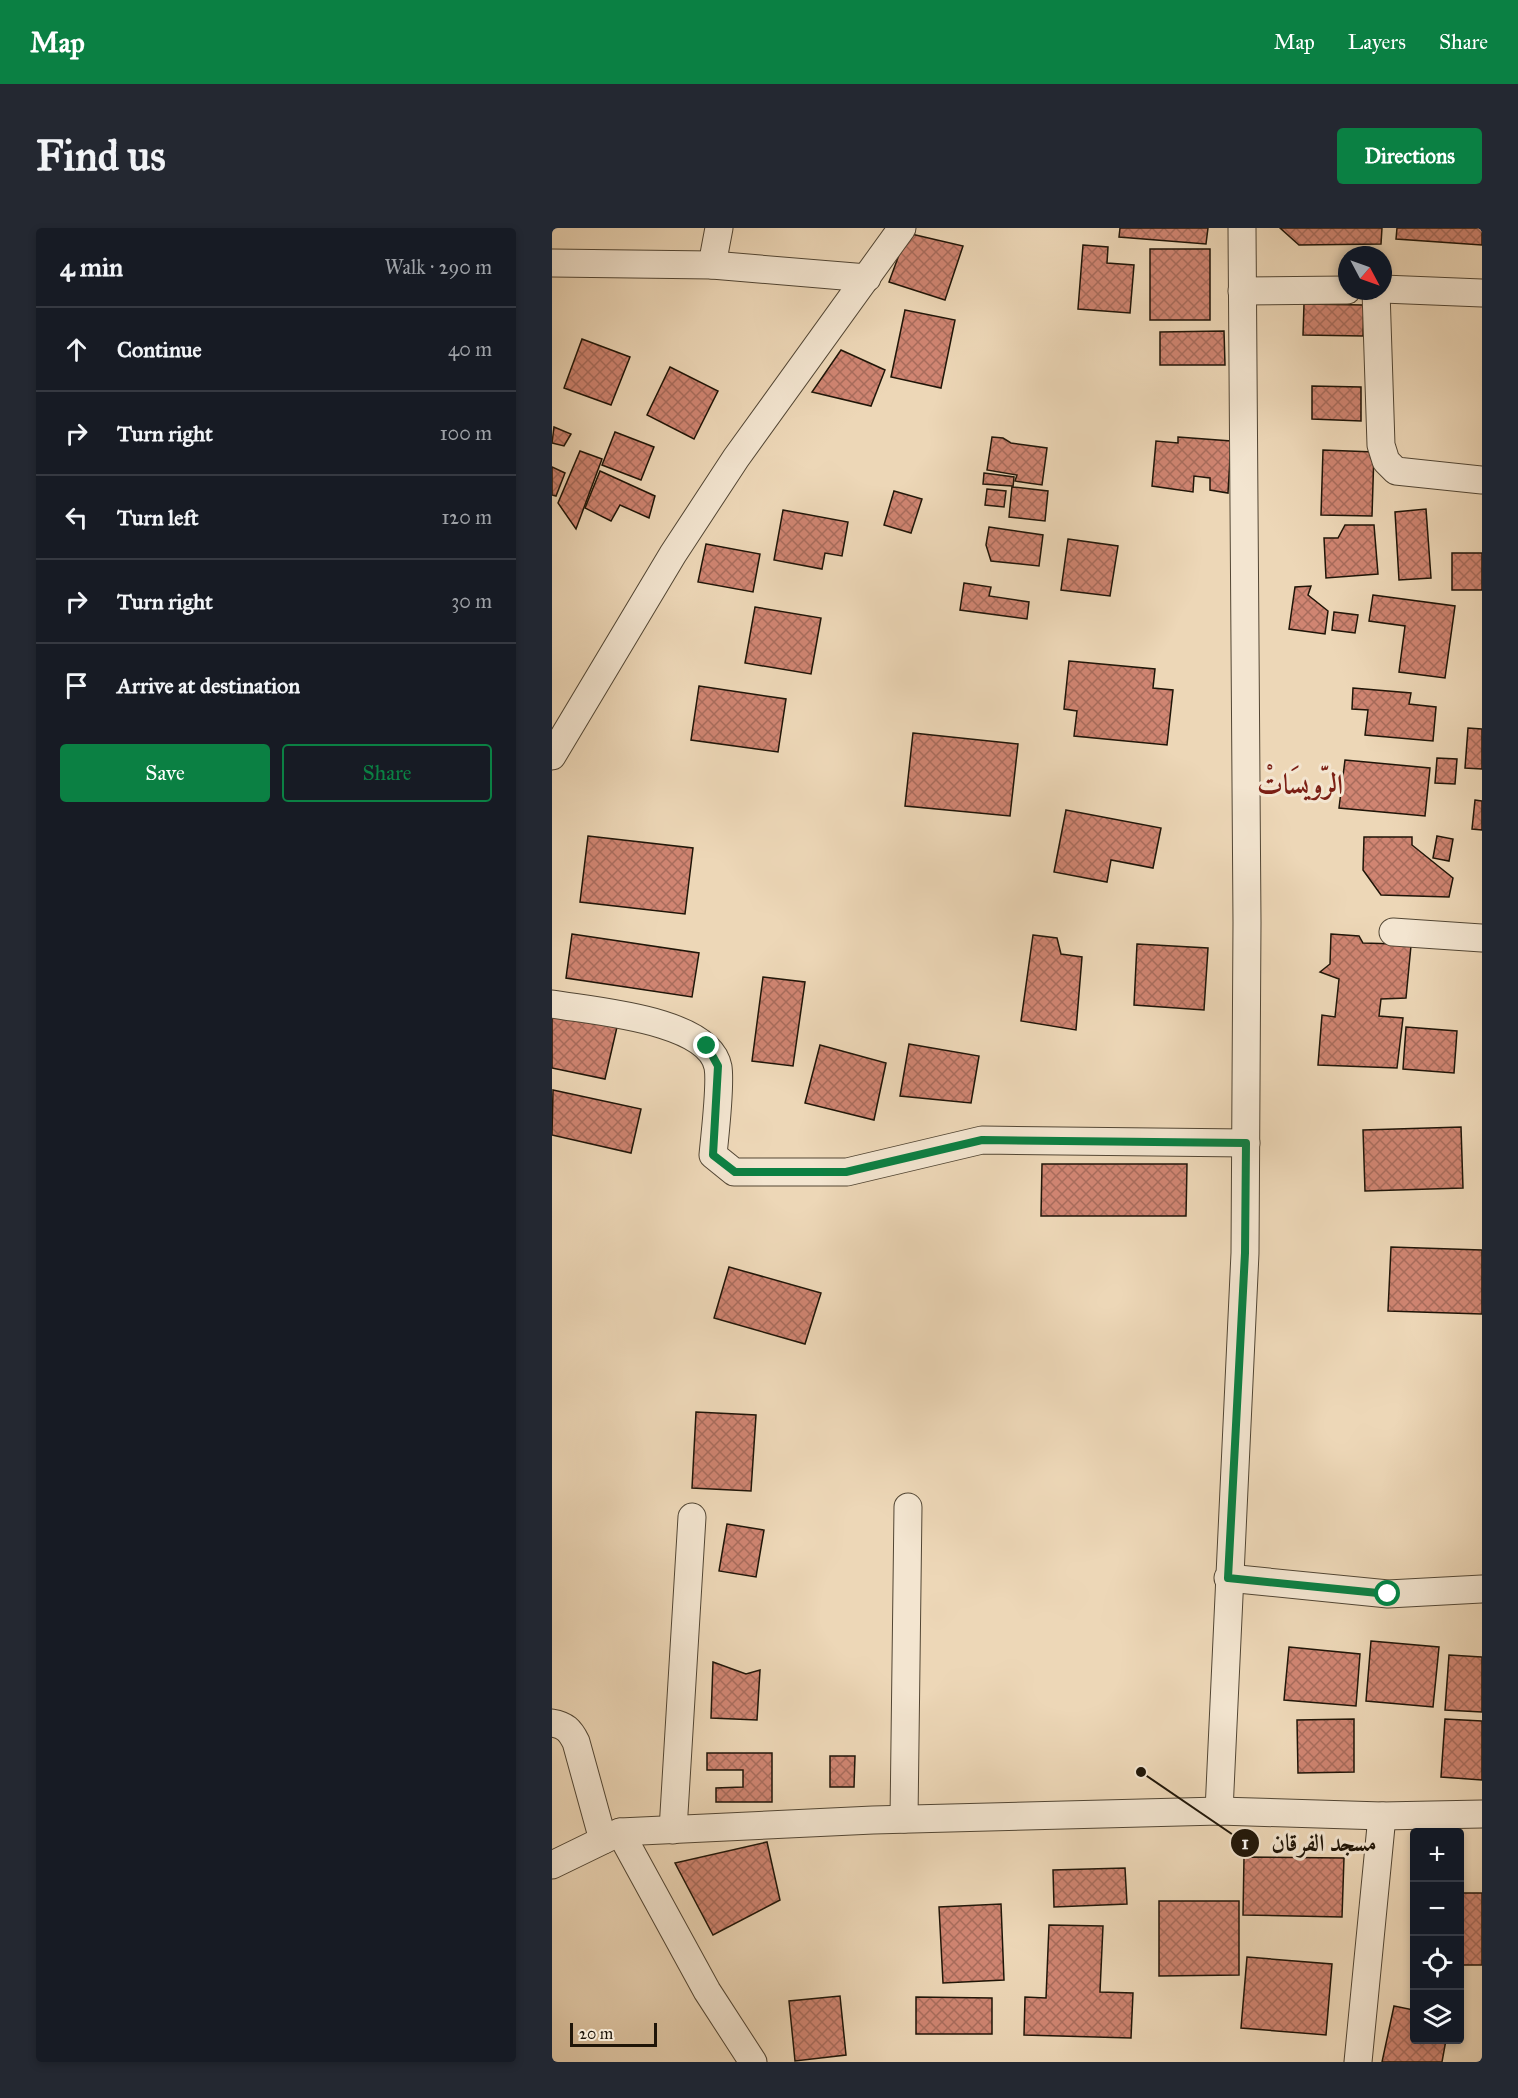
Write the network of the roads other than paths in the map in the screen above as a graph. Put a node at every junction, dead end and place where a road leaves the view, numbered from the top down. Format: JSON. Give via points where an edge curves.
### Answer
{"nodes":[{"id":1,"x":719,"y":228,"type":"edge"},
{"id":2,"x":902,"y":228,"type":"edge"},
{"id":3,"x":1242,"y":228,"type":"edge"},
{"id":4,"x":552,"y":263,"type":"edge"},
{"id":5,"x":712,"y":265,"type":"junction"},
{"id":6,"x":867,"y":278,"type":"junction"},
{"id":7,"x":1338,"y":290,"type":"edge"},
{"id":8,"x":1392,"y":290,"type":"edge"},
{"id":9,"x":1242,"y":291,"type":"junction"},
{"id":10,"x":1482,"y":293,"type":"edge"},
{"id":11,"x":1376,"y":300,"type":"edge"},
{"id":12,"x":1482,"y":480,"type":"edge"},
{"id":13,"x":552,"y":756,"type":"edge"},
{"id":14,"x":1393,"y":932,"type":"dead end"},
{"id":15,"x":1482,"y":938,"type":"edge"},
{"id":16,"x":552,"y":1004,"type":"edge"},
{"id":17,"x":1246,"y":1143,"type":"junction"},
{"id":18,"x":908,"y":1507,"type":"dead end"},
{"id":19,"x":692,"y":1517,"type":"dead end"},
{"id":20,"x":1228,"y":1578,"type":"junction"},
{"id":21,"x":1482,"y":1589,"type":"edge"},
{"id":22,"x":552,"y":1724,"type":"edge"},
{"id":23,"x":1218,"y":1811,"type":"junction"},
{"id":24,"x":1482,"y":1814,"type":"edge"},
{"id":25,"x":1382,"y":1816,"type":"junction"},
{"id":26,"x":904,"y":1819,"type":"junction"},
{"id":27,"x":673,"y":1830,"type":"junction"},
{"id":28,"x":611,"y":1836,"type":"junction"},
{"id":29,"x":552,"y":1865,"type":"edge"},
{"id":30,"x":753,"y":2062,"type":"edge"},
{"id":31,"x":1358,"y":2062,"type":"edge"}],
"edges":[{"from":1,"to":5,"type":"street"},
{"from":2,"to":6,"type":"street"},
{"from":3,"to":9,"type":"street"},
{"from":4,"to":5,"type":"street"},
{"from":5,"to":6,"type":"street"},
{"from":6,"to":13,"type":"street","via":[[711,496]]},
{"from":7,"to":9,"type":"street"},
{"from":8,"to":10,"type":"street"},
{"from":9,"to":17,"type":"street"},
{"from":11,"to":12,"type":"street","via":[[1381,445],[1386,461],[1396,471]]},
{"from":14,"to":15,"type":"street"},
{"from":16,"to":17,"type":"street","via":[[670,1025],[707,1046],[718,1066],[713,1155],[735,1172],[846,1172],[982,1140]]},
{"from":17,"to":20,"type":"street","via":[[1245,1253]]},
{"from":18,"to":26,"type":"street"},
{"from":19,"to":27,"type":"street"},
{"from":20,"to":21,"type":"street","via":[[1388,1594]]},
{"from":20,"to":23,"type":"street"},
{"from":22,"to":28,"type":"street","via":[[570,1731],[576,1742]]},
{"from":23,"to":25,"type":"street"},
{"from":23,"to":26,"type":"street"},
{"from":24,"to":25,"type":"street"},
{"from":25,"to":31,"type":"street"},
{"from":26,"to":27,"type":"street"},
{"from":27,"to":28,"type":"street"},
{"from":28,"to":29,"type":"street"},
{"from":28,"to":30,"type":"street"}]}
